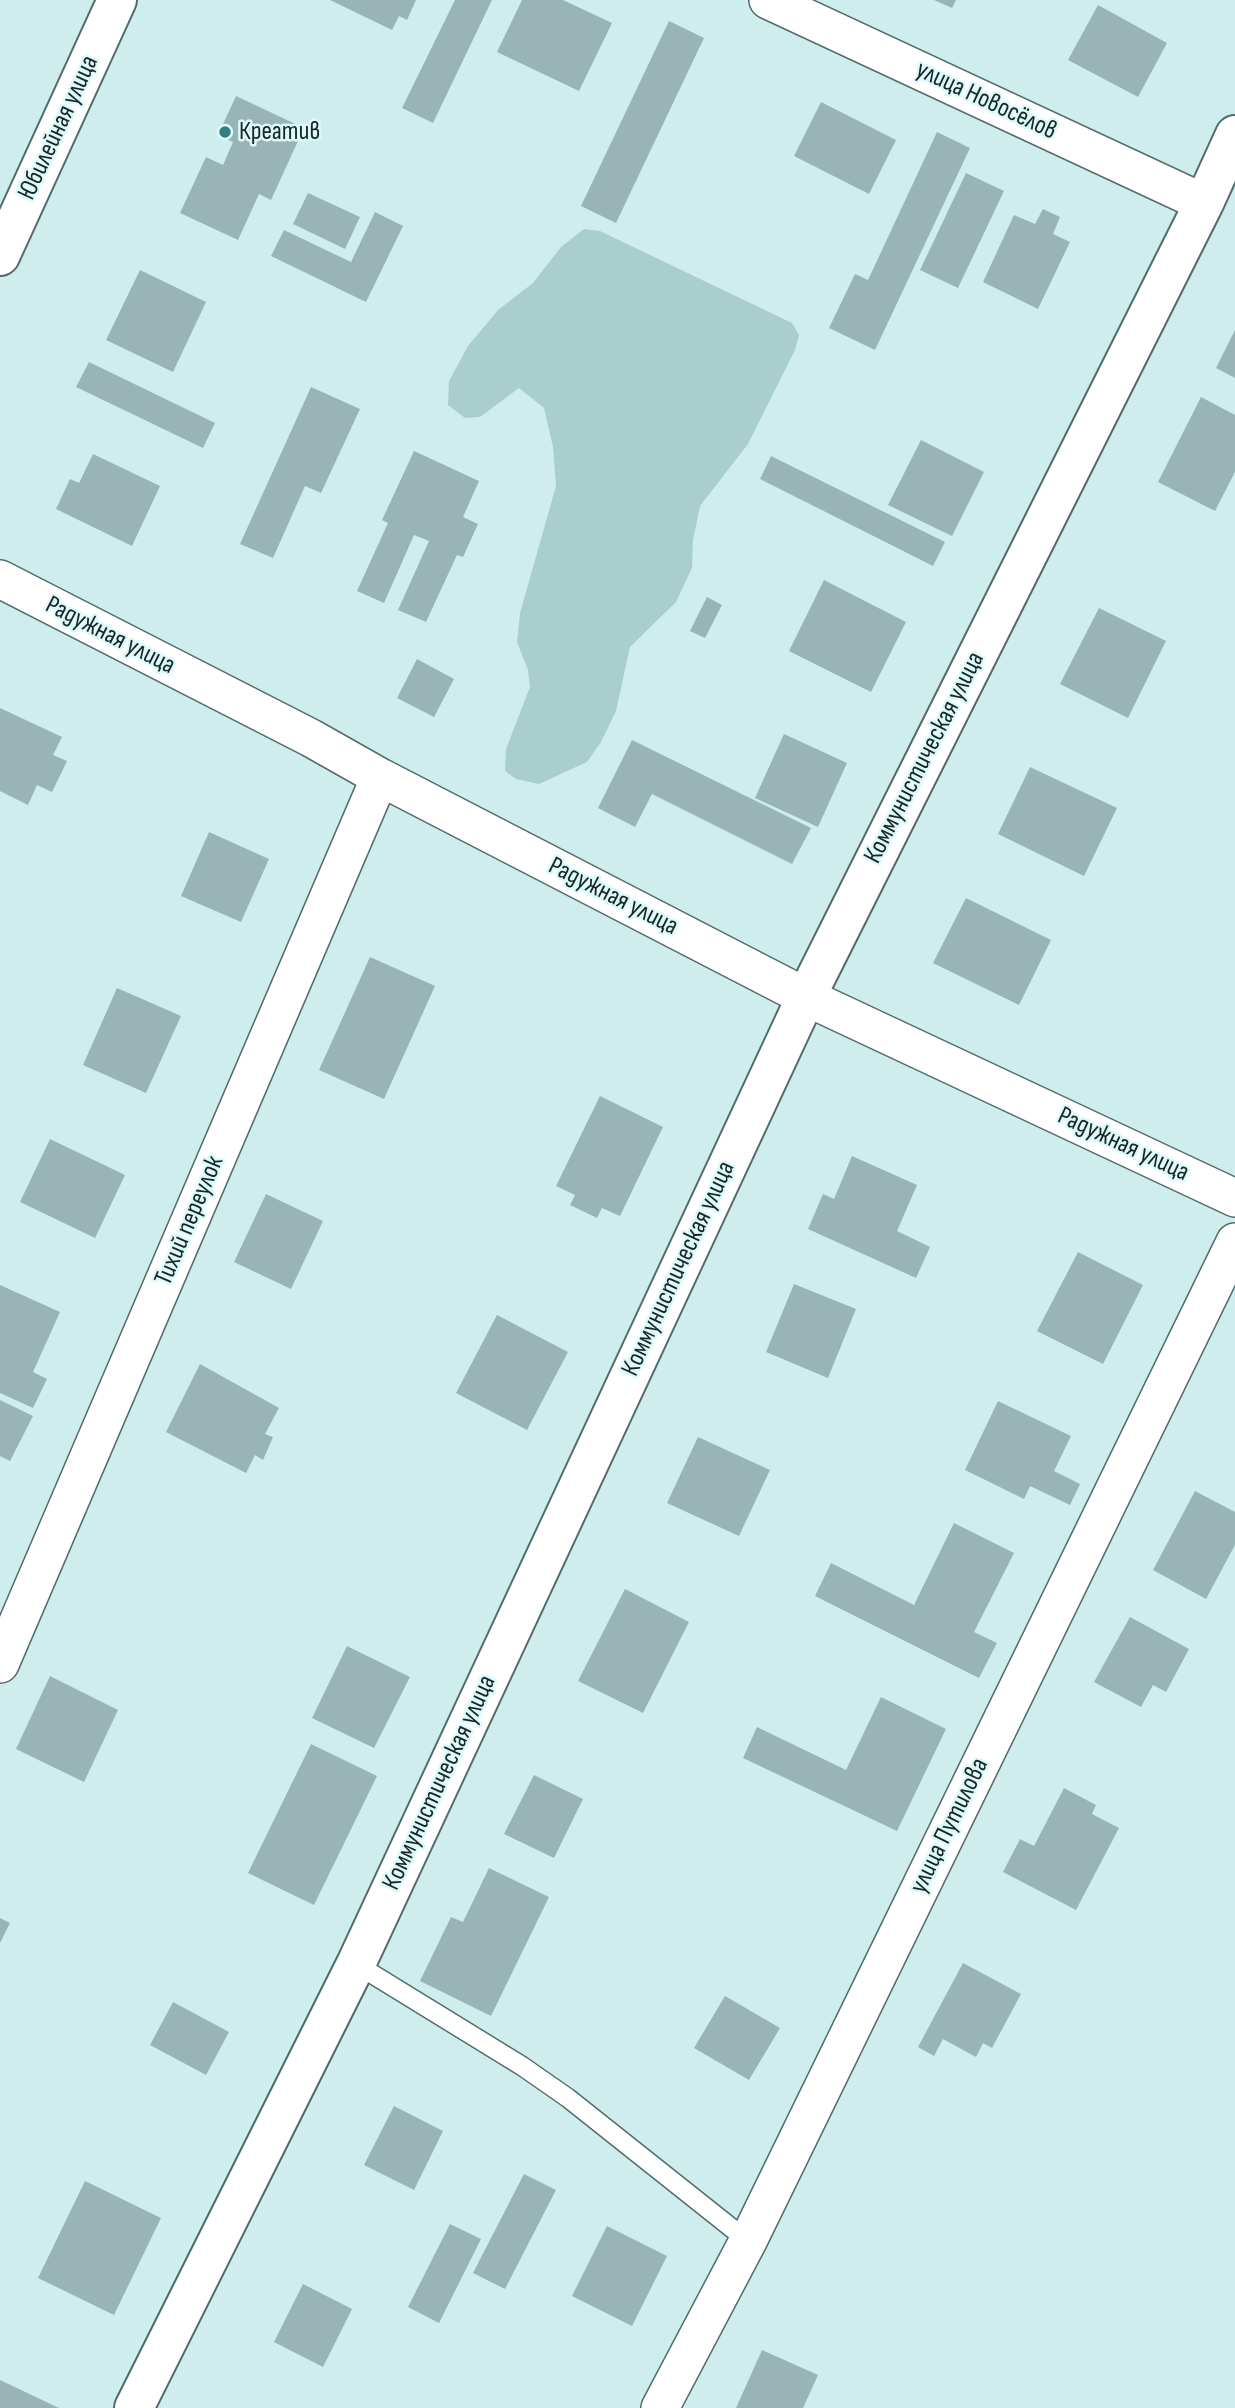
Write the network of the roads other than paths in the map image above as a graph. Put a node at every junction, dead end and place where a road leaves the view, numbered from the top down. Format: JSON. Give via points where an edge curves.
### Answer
{"nodes":[{"id":1,"x":117,"y":0,"type":"edge"},
{"id":2,"x":768,"y":0,"type":"edge"},
{"id":3,"x":1235,"y":135,"type":"edge"},
{"id":4,"x":1204,"y":203,"type":"junction"},
{"id":5,"x":0,"y":256,"type":"edge"},
{"id":6,"x":0,"y":579,"type":"edge"},
{"id":7,"x":380,"y":777,"type":"junction"},
{"id":8,"x":806,"y":997,"type":"junction"},
{"id":9,"x":1235,"y":1198,"type":"edge"},
{"id":10,"x":1235,"y":1242,"type":"edge"},
{"id":11,"x":0,"y":1664,"type":"edge"},
{"id":12,"x":356,"y":1964,"type":"junction"},
{"id":13,"x":748,"y":2241,"type":"junction"},
{"id":14,"x":134,"y":2408,"type":"edge"},
{"id":15,"x":660,"y":2408,"type":"edge"}],
"edges":[{"from":1,"to":5,"type":"street","name":"Юбилейная улица"},
{"from":2,"to":4,"type":"street","name":"улица Новосёлов"},
{"from":3,"to":4,"type":"street","name":"Коммунистическая улица"},
{"from":4,"to":8,"type":"street","name":"Коммунистическая улица"},
{"from":6,"to":7,"type":"street","name":"Радужная улица"},
{"from":7,"to":8,"type":"street","name":"Радужная улица"},
{"from":7,"to":11,"type":"street","name":"Тихий переулок"},
{"from":8,"to":9,"type":"street","name":"Радужная улица"},
{"from":8,"to":12,"type":"street","name":"Коммунистическая улица"},
{"from":10,"to":13,"type":"street","name":"улица Путилова"},
{"from":12,"to":13,"type":"lane","via":[[568,2098]]},
{"from":12,"to":14,"type":"street","name":"Коммунистическая улица"},
{"from":13,"to":15,"type":"street","name":"улица Путилова"}]}
